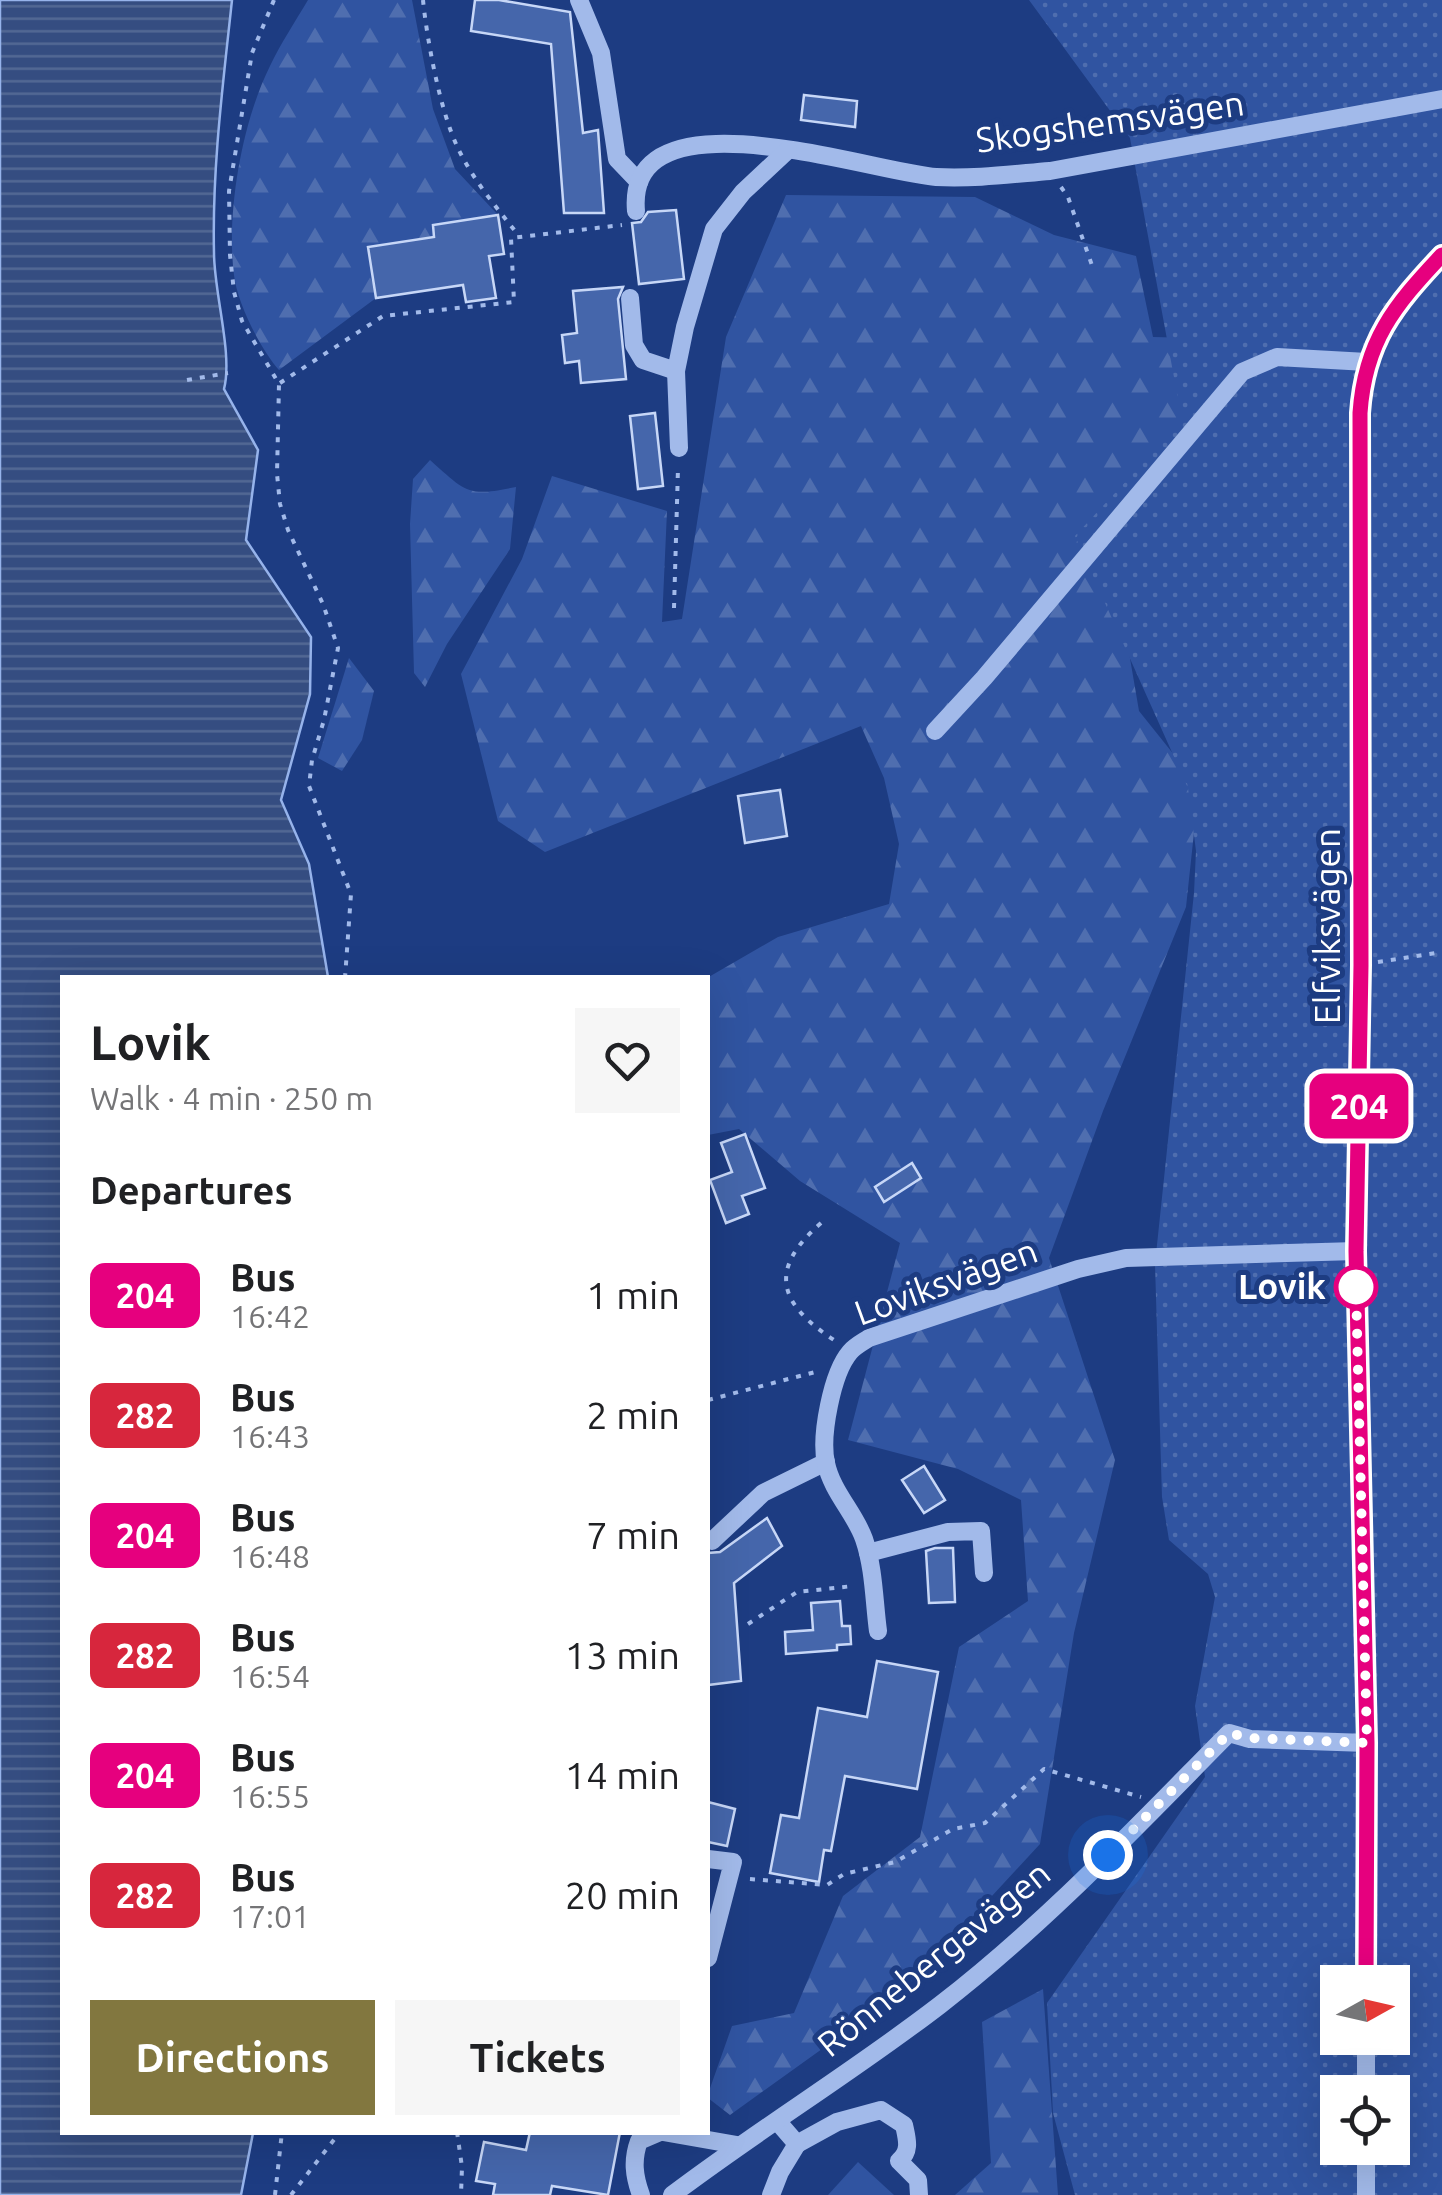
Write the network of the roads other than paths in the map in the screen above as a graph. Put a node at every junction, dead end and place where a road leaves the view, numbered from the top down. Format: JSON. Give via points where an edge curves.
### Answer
{"nodes":[{"id":1,"x":580,"y":0,"type":"edge"},
{"id":2,"x":1442,"y":99,"type":"edge"},
{"id":3,"x":788,"y":150,"type":"junction"},
{"id":4,"x":639,"y":182,"type":"junction"},
{"id":5,"x":636,"y":210,"type":"road end"},
{"id":6,"x":1442,"y":255,"type":"edge"},
{"id":7,"x":630,"y":298,"type":"dead end"},
{"id":8,"x":1367,"y":362,"type":"junction"},
{"id":9,"x":676,"y":371,"type":"junction"},
{"id":10,"x":679,"y":448,"type":"road end"},
{"id":11,"x":935,"y":731,"type":"dead end"},
{"id":12,"x":1356,"y":1251,"type":"junction"},
{"id":13,"x":826,"y":1462,"type":"junction"},
{"id":14,"x":712,"y":1541,"type":"dead end"},
{"id":15,"x":868,"y":1553,"type":"junction"},
{"id":16,"x":984,"y":1573,"type":"dead end"},
{"id":17,"x":878,"y":1631,"type":"dead end"},
{"id":18,"x":1367,"y":1743,"type":"junction"},
{"id":19,"x":710,"y":1859,"type":"edge"},
{"id":20,"x":710,"y":1950,"type":"edge"},
{"id":21,"x":1366,"y":1965,"type":"edge"},
{"id":22,"x":778,"y":2122,"type":"junction"},
{"id":23,"x":679,"y":2135,"type":"edge"},
{"id":24,"x":636,"y":2137,"type":"edge"},
{"id":25,"x":797,"y":2144,"type":"junction"},
{"id":26,"x":737,"y":2145,"type":"junction"},
{"id":27,"x":1366,"y":2165,"type":"edge"},
{"id":28,"x":642,"y":2195,"type":"edge"},
{"id":29,"x":672,"y":2195,"type":"edge"},
{"id":30,"x":771,"y":2195,"type":"edge"},
{"id":31,"x":919,"y":2195,"type":"edge"},
{"id":32,"x":1366,"y":2195,"type":"edge"}],
"edges":[{"from":1,"to":4,"type":"street","via":[[600,54],[618,159]]},
{"from":2,"to":3,"type":"street","name":"Skogshemsvägen","via":[[1050,171],[935,177]]},
{"from":3,"to":4,"type":"street","name":"Skogshemsvägen","via":[[692,144],[662,156]]},
{"from":3,"to":9,"type":"street","via":[[714,228]]},
{"from":4,"to":5,"type":"street"},
{"from":6,"to":8,"type":"street","name":"Elfviksvägen","via":[[1378,334]]},
{"from":7,"to":9,"type":"street","via":[[634,345],[643,360]]},
{"from":8,"to":11,"type":"street","via":[[1277,358],[1242,372]]},
{"from":8,"to":12,"type":"street","name":"Elfviksvägen","via":[[1360,413]]},
{"from":9,"to":10,"type":"street"},
{"from":12,"to":13,"type":"street","name":"Loviksvägen","via":[[1126,1258],[868,1338],[847,1358],[827,1414]]},
{"from":12,"to":18,"type":"street","name":"Elfviksvägen"},
{"from":13,"to":14,"type":"street","via":[[763,1493]]},
{"from":13,"to":15,"type":"street","name":"Loviksvägen"},
{"from":15,"to":16,"type":"street","via":[[948,1532],[980,1532]]},
{"from":15,"to":17,"type":"street","name":"Loviksvägen"},
{"from":18,"to":21,"type":"street","name":"Elfviksvägen"},
{"from":18,"to":22,"type":"street","name":"Rönnebergavägen","via":[[1229,1733],[1009,1948]]},
{"from":19,"to":20,"type":"street","via":[[732,1862]]},
{"from":22,"to":25,"type":"street"},
{"from":22,"to":26,"type":"street","name":"Rönnebergavägen"},
{"from":23,"to":26,"type":"street"},
{"from":24,"to":28,"type":"street","via":[[634,2170]]},
{"from":25,"to":30,"type":"street"},
{"from":25,"to":31,"type":"street","via":[[837,2122],[881,2110],[904,2125],[908,2143],[899,2161],[918,2180]]},
{"from":26,"to":29,"type":"street","name":"Rönnebergavägen"},
{"from":27,"to":32,"type":"street"}]}
